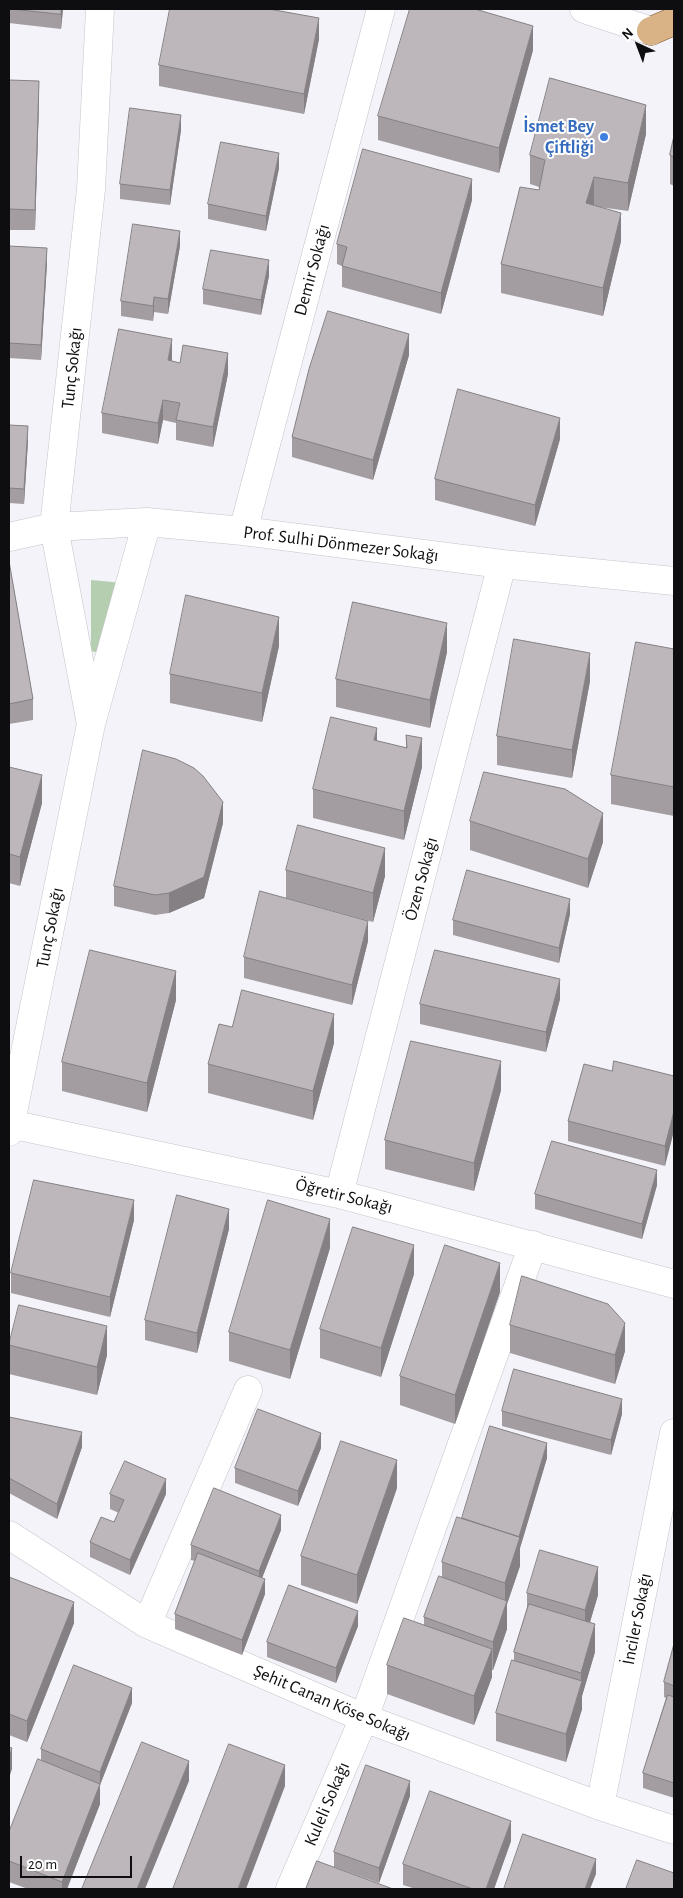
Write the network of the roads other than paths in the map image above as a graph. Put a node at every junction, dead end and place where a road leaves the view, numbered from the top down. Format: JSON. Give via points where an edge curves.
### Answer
{"nodes":[{"id":1,"x":100,"y":9,"type":"edge"},
{"id":2,"x":381,"y":9,"type":"edge"},
{"id":3,"x":584,"y":9,"type":"edge"},
{"id":4,"x":668,"y":31,"type":"edge"},
{"id":5,"x":147,"y":522,"type":"junction"},
{"id":6,"x":54,"y":527,"type":"junction"},
{"id":7,"x":243,"y":531,"type":"junction"},
{"id":8,"x":9,"y":537,"type":"edge"},
{"id":9,"x":502,"y":564,"type":"junction"},
{"id":10,"x":674,"y":581,"type":"edge"},
{"id":11,"x":91,"y":724,"type":"junction"},
{"id":12,"x":10,"y":1128,"type":"edge"},
{"id":13,"x":339,"y":1194,"type":"junction"},
{"id":14,"x":533,"y":1245,"type":"junction"},
{"id":15,"x":673,"y":1279,"type":"edge"},
{"id":16,"x":248,"y":1390,"type":"dead end"},
{"id":17,"x":674,"y":1433,"type":"edge"},
{"id":18,"x":9,"y":1535,"type":"edge"},
{"id":19,"x":147,"y":1624,"type":"junction"},
{"id":20,"x":364,"y":1718,"type":"junction"},
{"id":21,"x":600,"y":1806,"type":"junction"},
{"id":22,"x":674,"y":1830,"type":"edge"},
{"id":23,"x":290,"y":1889,"type":"edge"}],
"edges":[{"from":1,"to":6,"type":"street","name":"Tunç Sokağı","via":[[91,190]]},
{"from":2,"to":7,"type":"street","name":"Demir Sokağı"},
{"from":3,"to":4,"type":"street"},
{"from":5,"to":6,"type":"street","name":"Prof. Sulhi Dönmezer Sokağı"},
{"from":5,"to":7,"type":"street","name":"Prof. Sulhi Dönmezer Sokağı"},
{"from":5,"to":11,"type":"street","name":"Tunç Sokağı"},
{"from":6,"to":8,"type":"street","name":"Prof. Sulhi Dönmezer Sokağı"},
{"from":6,"to":11,"type":"street","name":"Tunç Sokağı"},
{"from":7,"to":9,"type":"street","name":"Prof. Sulhi Dönmezer Sokağı"},
{"from":9,"to":10,"type":"street","name":"Prof. Sulhi Dönmezer Sokağı"},
{"from":9,"to":13,"type":"street","name":"Özen Sokağı"},
{"from":11,"to":12,"type":"street","name":"Tunç Sokağı"},
{"from":12,"to":13,"type":"street","name":"Öğretir Sokağı"},
{"from":13,"to":14,"type":"street","name":"Öğretir Sokağı"},
{"from":14,"to":15,"type":"street","name":"Öğretir Sokağı"},
{"from":14,"to":20,"type":"street","name":"Kuleli Sokağı"},
{"from":16,"to":19,"type":"street"},
{"from":17,"to":21,"type":"street","name":"İnciler Sokağı"},
{"from":18,"to":19,"type":"street","name":"Şehit Canan Köse Sokağı"},
{"from":19,"to":20,"type":"street","name":"Şehit Canan Köse Sokağı"},
{"from":20,"to":21,"type":"street","name":"Şehit Canan Köse Sokağı"},
{"from":20,"to":23,"type":"street","name":"Kuleli Sokağı"},
{"from":21,"to":22,"type":"street","name":"Şehit Canan Köse Sokağı"}]}
